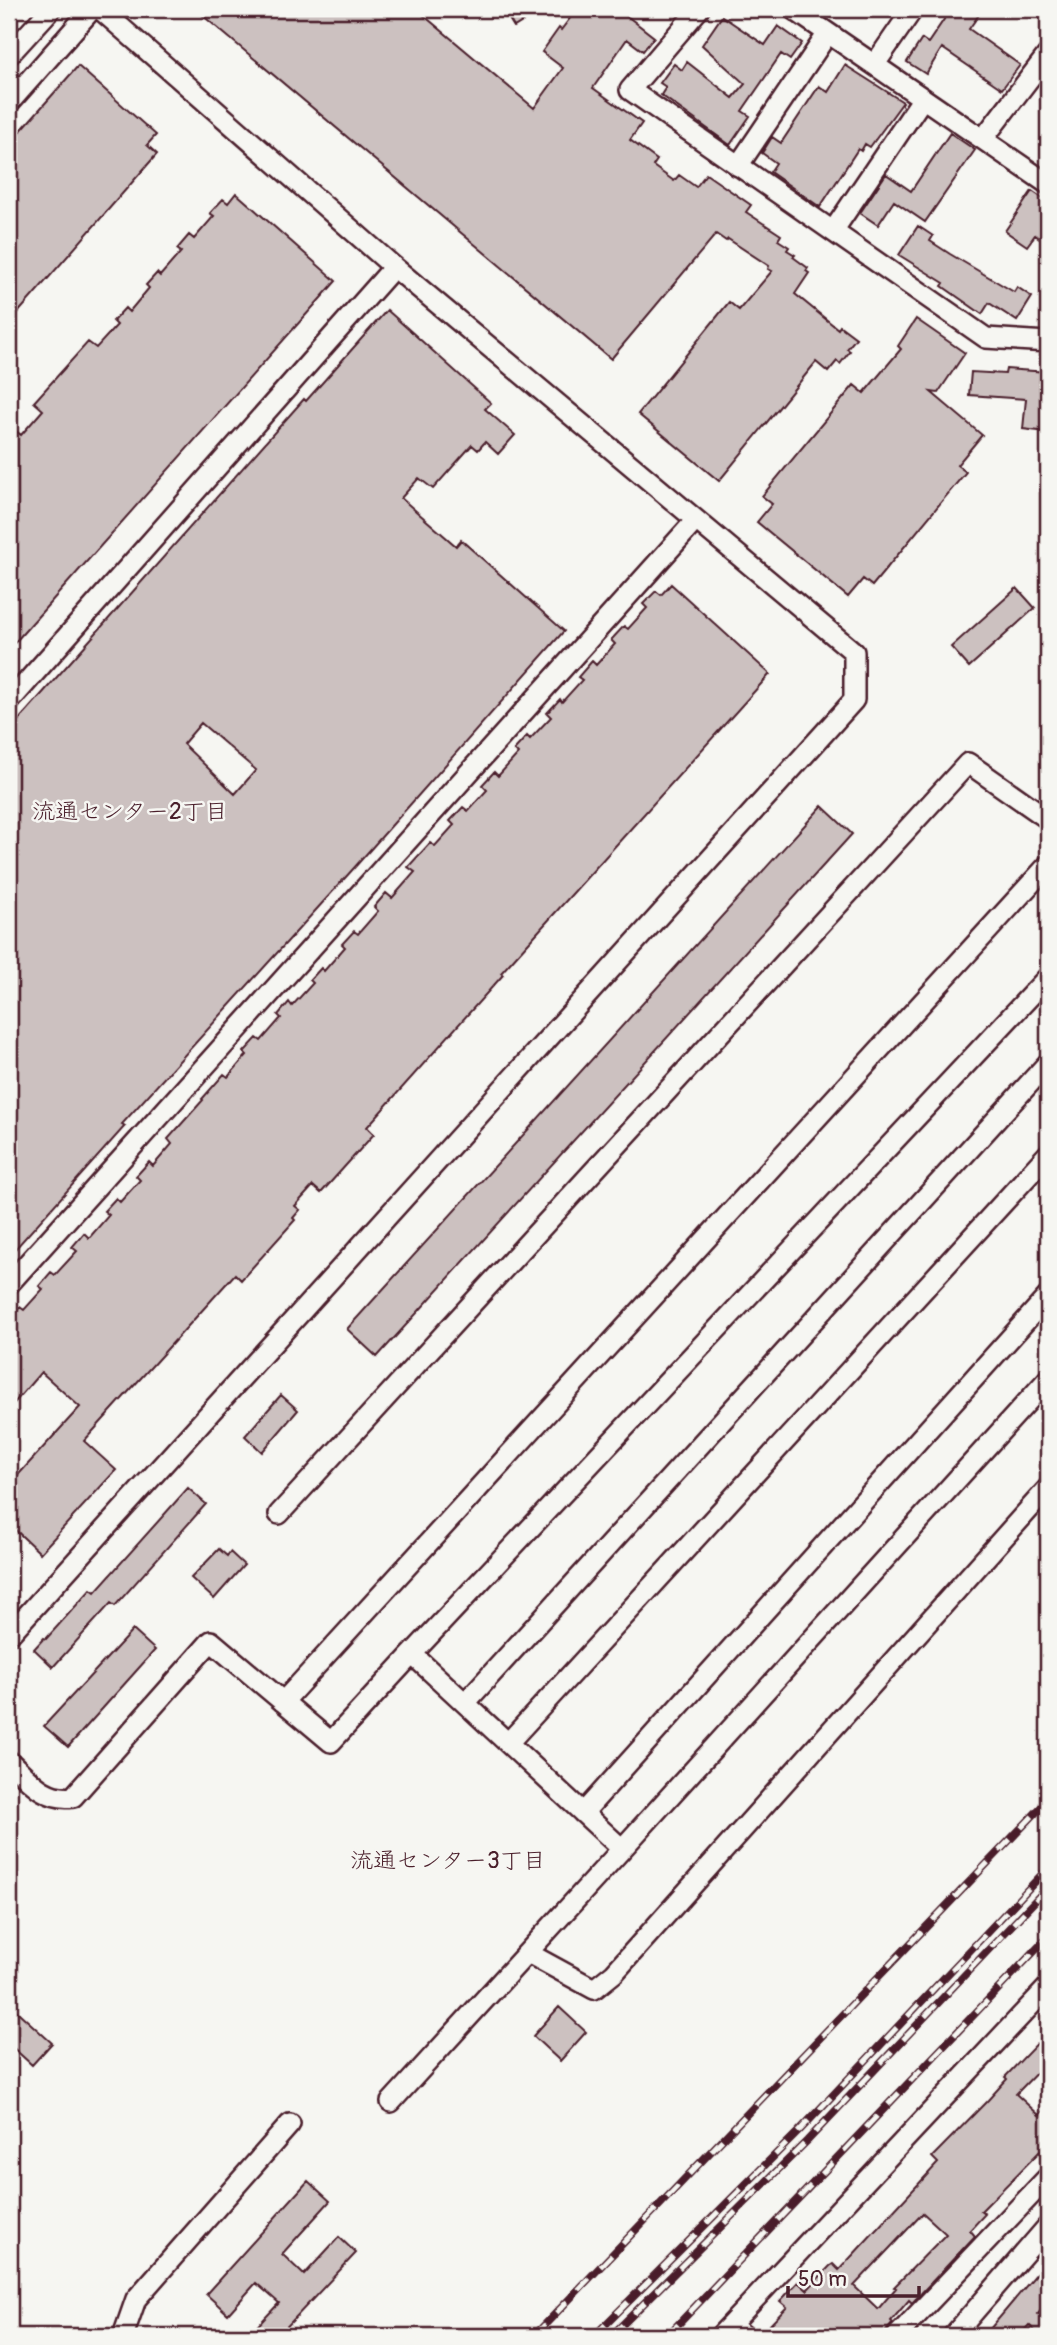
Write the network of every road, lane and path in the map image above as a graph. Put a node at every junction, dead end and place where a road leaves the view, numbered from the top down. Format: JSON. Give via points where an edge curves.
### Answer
{"nodes":[{"id":1,"x":51,"y":9,"type":"edge"},
{"id":2,"x":93,"y":9,"type":"edge"},
{"id":3,"x":100,"y":9,"type":"edge"},
{"id":4,"x":699,"y":9,"type":"edge"},
{"id":5,"x":793,"y":9,"type":"edge"},
{"id":6,"x":913,"y":9,"type":"edge"},
{"id":7,"x":828,"y":33,"type":"junction"},
{"id":8,"x":1048,"y":54,"type":"edge"},
{"id":9,"x":9,"y":55,"type":"edge"},
{"id":10,"x":875,"y":64,"type":"junction"},
{"id":11,"x":923,"y":98,"type":"junction"},
{"id":12,"x":9,"y":103,"type":"edge"},
{"id":13,"x":983,"y":139,"type":"junction"},
{"id":14,"x":738,"y":166,"type":"junction"},
{"id":15,"x":1048,"y":184,"type":"edge"},
{"id":16,"x":833,"y":231,"type":"junction"},
{"id":17,"x":394,"y":267,"type":"junction"},
{"id":18,"x":1048,"y":342,"type":"edge"},
{"id":19,"x":696,"y":520,"type":"junction"},
{"id":20,"x":9,"y":702,"type":"edge"},
{"id":21,"x":1048,"y":819,"type":"edge"},
{"id":22,"x":1048,"y":864,"type":"edge"},
{"id":23,"x":1048,"y":977,"type":"edge"},
{"id":24,"x":1048,"y":1063,"type":"edge"},
{"id":25,"x":1048,"y":1154,"type":"edge"},
{"id":26,"x":9,"y":1284,"type":"edge"},
{"id":27,"x":1048,"y":1296,"type":"edge"},
{"id":28,"x":1048,"y":1379,"type":"edge"},
{"id":29,"x":1048,"y":1488,"type":"edge"},
{"id":30,"x":279,"y":1514,"type":"dead end"},
{"id":31,"x":9,"y":1636,"type":"edge"},
{"id":32,"x":412,"y":1654,"type":"junction"},
{"id":33,"x":282,"y":1702,"type":"junction"},
{"id":34,"x":465,"y":1703,"type":"junction"},
{"id":35,"x":508,"y":1743,"type":"junction"},
{"id":36,"x":9,"y":1762,"type":"edge"},
{"id":37,"x":583,"y":1813,"type":"junction"},
{"id":38,"x":622,"y":1849,"type":"junction"},
{"id":39,"x":528,"y":1953,"type":"junction"},
{"id":40,"x":1046,"y":1993,"type":"edge"},
{"id":41,"x":391,"y":2102,"type":"dead end"},
{"id":42,"x":290,"y":2124,"type":"dead end"},
{"id":43,"x":1048,"y":2177,"type":"edge"},
{"id":44,"x":1048,"y":2225,"type":"edge"},
{"id":45,"x":731,"y":2332,"type":"edge"},
{"id":46,"x":123,"y":2336,"type":"edge"},
{"id":47,"x":898,"y":2336,"type":"edge"},
{"id":48,"x":953,"y":2336,"type":"edge"}],
"edges":[{"from":1,"to":9,"type":"street"},
{"from":2,"to":12,"type":"street"},
{"from":3,"to":17,"type":"street"},
{"from":4,"to":14,"type":"street","via":[[630,90]]},
{"from":5,"to":7,"type":"street"},
{"from":6,"to":10,"type":"street"},
{"from":7,"to":10,"type":"street"},
{"from":7,"to":14,"type":"street"},
{"from":8,"to":13,"type":"street"},
{"from":10,"to":11,"type":"street"},
{"from":11,"to":13,"type":"street"},
{"from":11,"to":16,"type":"street"},
{"from":13,"to":15,"type":"street"},
{"from":14,"to":16,"type":"street"},
{"from":16,"to":18,"type":"street","via":[[986,338]]},
{"from":17,"to":19,"type":"street"},
{"from":17,"to":20,"type":"street"},
{"from":19,"to":26,"type":"street"},
{"from":19,"to":31,"type":"street","via":[[854,652],[854,700]]},
{"from":21,"to":30,"type":"street","via":[[968,763]]},
{"from":22,"to":33,"type":"street"},
{"from":23,"to":32,"type":"street"},
{"from":24,"to":34,"type":"street"},
{"from":25,"to":35,"type":"street"},
{"from":27,"to":37,"type":"street"},
{"from":28,"to":38,"type":"street"},
{"from":29,"to":39,"type":"street","via":[[614,1973],[594,1989]]},
{"from":32,"to":33,"type":"street","via":[[331,1742]]},
{"from":32,"to":34,"type":"street"},
{"from":33,"to":36,"type":"street","via":[[211,1642],[73,1797],[44,1793]]},
{"from":34,"to":35,"type":"street"},
{"from":35,"to":37,"type":"street"},
{"from":37,"to":38,"type":"street"},
{"from":38,"to":39,"type":"street"},
{"from":39,"to":41,"type":"street"},
{"from":40,"to":45,"type":"street"},
{"from":42,"to":46,"type":"street","via":[[136,2299]]},
{"from":43,"to":47,"type":"street"},
{"from":44,"to":48,"type":"street"}]}
